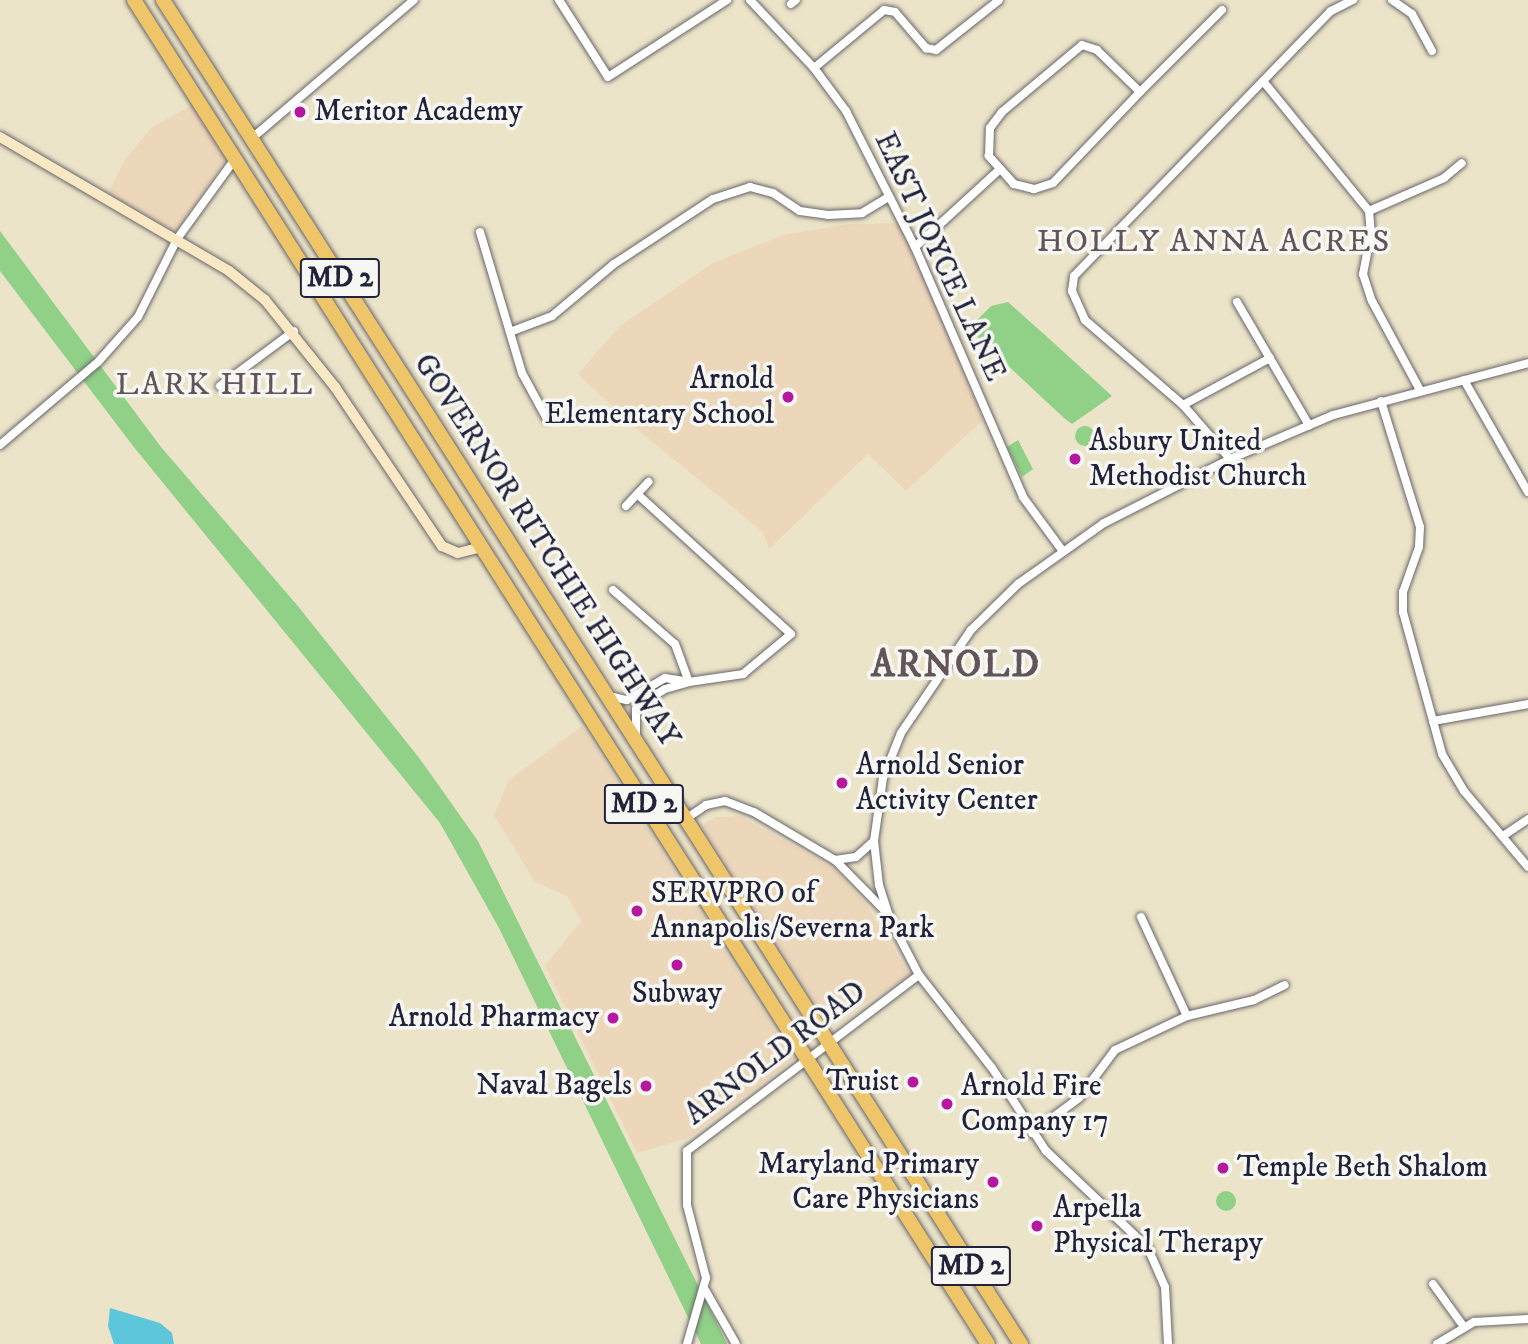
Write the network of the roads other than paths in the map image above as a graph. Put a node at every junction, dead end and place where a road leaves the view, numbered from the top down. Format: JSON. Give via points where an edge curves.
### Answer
{"nodes":[{"id":1,"x":134,"y":0,"type":"edge"},
{"id":2,"x":163,"y":0,"type":"edge"},
{"id":3,"x":414,"y":0,"type":"edge"},
{"id":4,"x":559,"y":0,"type":"edge"},
{"id":5,"x":727,"y":0,"type":"edge"},
{"id":6,"x":750,"y":0,"type":"edge"},
{"id":7,"x":999,"y":0,"type":"edge"},
{"id":8,"x":1353,"y":0,"type":"edge"},
{"id":9,"x":1392,"y":0,"type":"edge"},
{"id":10,"x":1222,"y":10,"type":"dead end"},
{"id":11,"x":1432,"y":51,"type":"dead end"},
{"id":12,"x":814,"y":68,"type":"junction"},
{"id":13,"x":1263,"y":81,"type":"junction"},
{"id":14,"x":1140,"y":92,"type":"junction"},
{"id":15,"x":195,"y":96,"type":"junction"},
{"id":16,"x":0,"y":137,"type":"edge"},
{"id":17,"x":251,"y":139,"type":"junction"},
{"id":18,"x":235,"y":159,"type":"junction"},
{"id":19,"x":1462,"y":163,"type":"dead end"},
{"id":20,"x":999,"y":170,"type":"junction"},
{"id":21,"x":279,"y":183,"type":"junction"},
{"id":22,"x":889,"y":197,"type":"junction"},
{"id":23,"x":1369,"y":211,"type":"junction"},
{"id":24,"x":480,"y":232,"type":"dead end"},
{"id":25,"x":177,"y":239,"type":"junction"},
{"id":26,"x":915,"y":247,"type":"junction"},
{"id":27,"x":1237,"y":302,"type":"dead end"},
{"id":28,"x":294,"y":331,"type":"junction"},
{"id":29,"x":510,"y":332,"type":"junction"},
{"id":30,"x":1270,"y":358,"type":"junction"},
{"id":31,"x":1528,"y":363,"type":"edge"},
{"id":32,"x":1464,"y":380,"type":"junction"},
{"id":33,"x":220,"y":386,"type":"dead end"},
{"id":34,"x":1420,"y":390,"type":"junction"},
{"id":35,"x":1381,"y":401,"type":"junction"},
{"id":36,"x":1183,"y":405,"type":"junction"},
{"id":37,"x":547,"y":419,"type":"dead end"},
{"id":38,"x":1309,"y":425,"type":"junction"},
{"id":39,"x":0,"y":445,"type":"edge"},
{"id":40,"x":1230,"y":459,"type":"junction"},
{"id":41,"x":648,"y":482,"type":"dead end"},
{"id":42,"x":1528,"y":492,"type":"edge"},
{"id":43,"x":637,"y":494,"type":"junction"},
{"id":44,"x":626,"y":506,"type":"dead end"},
{"id":45,"x":482,"y":547,"type":"junction"},
{"id":46,"x":1062,"y":550,"type":"junction"},
{"id":47,"x":517,"y":556,"type":"junction"},
{"id":48,"x":613,"y":590,"type":"dead end"},
{"id":49,"x":689,"y":682,"type":"junction"},
{"id":50,"x":609,"y":696,"type":"junction"},
{"id":51,"x":1528,"y":704,"type":"edge"},
{"id":52,"x":1433,"y":721,"type":"junction"},
{"id":53,"x":636,"y":738,"type":"junction"},
{"id":54,"x":687,"y":818,"type":"junction"},
{"id":55,"x":1528,"y":819,"type":"edge"},
{"id":56,"x":1503,"y":836,"type":"junction"},
{"id":57,"x":874,"y":841,"type":"junction"},
{"id":58,"x":835,"y":860,"type":"junction"},
{"id":59,"x":1528,"y":866,"type":"edge"},
{"id":60,"x":887,"y":913,"type":"junction"},
{"id":61,"x":1141,"y":916,"type":"dead end"},
{"id":62,"x":919,"y":975,"type":"junction"},
{"id":63,"x":1285,"y":985,"type":"dead end"},
{"id":64,"x":1187,"y":1016,"type":"junction"},
{"id":65,"x":829,"y":1043,"type":"junction"},
{"id":66,"x":807,"y":1060,"type":"junction"},
{"id":67,"x":1032,"y":1133,"type":"junction"},
{"id":68,"x":1433,"y":1284,"type":"dead end"},
{"id":69,"x":704,"y":1288,"type":"junction"},
{"id":70,"x":1528,"y":1319,"type":"edge"},
{"id":71,"x":1464,"y":1327,"type":"junction"},
{"id":72,"x":687,"y":1344,"type":"edge"},
{"id":73,"x":736,"y":1344,"type":"edge"},
{"id":74,"x":988,"y":1344,"type":"edge"},
{"id":75,"x":1021,"y":1344,"type":"edge"},
{"id":76,"x":1168,"y":1344,"type":"edge"},
{"id":77,"x":1437,"y":1344,"type":"edge"}],
"edges":[{"from":1,"to":15,"type":"highway","name":"GOVERNOR RITCHIE HIGHWAY","number":"MD 2"},
{"from":2,"to":17,"type":"highway","name":"GOVERNOR RITCHIE HIGHWAY","number":"MD 2"},
{"from":3,"to":17,"type":"street"},
{"from":4,"to":5,"type":"street","via":[[608,77]]},
{"from":6,"to":12,"type":"street","name":"EAST JOYCE LANE"},
{"from":7,"to":12,"type":"street","via":[[936,50],[926,47],[895,12],[884,10]]},
{"from":8,"to":13,"type":"street","via":[[1331,11]]},
{"from":9,"to":11,"type":"street","via":[[1412,13]]},
{"from":10,"to":14,"type":"street"},
{"from":12,"to":22,"type":"street","name":"EAST JOYCE LANE","via":[[846,111]]},
{"from":13,"to":23,"type":"street"},
{"from":13,"to":36,"type":"street","via":[[1074,276],[1072,291],[1085,320]]},
{"from":14,"to":20,"type":"street","via":[[1053,183],[1034,189],[1020,186]]},
{"from":14,"to":20,"type":"street","via":[[1093,47],[1078,47],[993,122],[988,146]]},
{"from":15,"to":17,"type":"highway","via":[[234,143],[240,146]]},
{"from":15,"to":18,"type":"highway","name":"GOVERNOR RITCHIE HIGHWAY","number":"MD 2"},
{"from":16,"to":25,"type":"street"},
{"from":17,"to":21,"type":"highway","name":"GOVERNOR RITCHIE HIGHWAY","number":"MD 2"},
{"from":18,"to":21,"type":"highway","via":[[251,156]]},
{"from":18,"to":25,"type":"street"},
{"from":18,"to":45,"type":"highway","name":"GOVERNOR RITCHIE HIGHWAY","number":"MD 2"},
{"from":19,"to":23,"type":"street","via":[[1444,178]]},
{"from":20,"to":26,"type":"street"},
{"from":21,"to":47,"type":"highway","name":"GOVERNOR RITCHIE HIGHWAY","number":"MD 2"},
{"from":22,"to":26,"type":"street","name":"EAST JOYCE LANE"},
{"from":22,"to":29,"type":"street","via":[[862,213],[828,215],[800,211],[773,193],[750,187],[713,199],[614,264],[552,316]]},
{"from":23,"to":34,"type":"street","via":[[1371,233],[1363,274],[1372,301]]},
{"from":24,"to":29,"type":"street"},
{"from":25,"to":28,"type":"street","via":[[229,271]]},
{"from":25,"to":39,"type":"street","via":[[138,317],[99,362]]},
{"from":26,"to":46,"type":"street","name":"EAST JOYCE LANE","via":[[1023,497]]},
{"from":27,"to":30,"type":"street"},
{"from":28,"to":33,"type":"street"},
{"from":28,"to":45,"type":"street","via":[[442,546],[458,552]]},
{"from":29,"to":37,"type":"street","via":[[533,400]]},
{"from":30,"to":36,"type":"street"},
{"from":30,"to":38,"type":"street"},
{"from":31,"to":32,"type":"street"},
{"from":32,"to":34,"type":"street"},
{"from":32,"to":42,"type":"street"},
{"from":34,"to":35,"type":"street"},
{"from":35,"to":38,"type":"street"},
{"from":35,"to":52,"type":"street","via":[[1420,527],[1419,547],[1403,592],[1403,612]]},
{"from":36,"to":40,"type":"street"},
{"from":38,"to":40,"type":"street"},
{"from":40,"to":46,"type":"street","via":[[1149,498]]},
{"from":41,"to":43,"type":"street"},
{"from":43,"to":44,"type":"street"},
{"from":43,"to":49,"type":"street","via":[[791,634],[743,674]]},
{"from":45,"to":47,"type":"highway","via":[[500,545]]},
{"from":45,"to":66,"type":"highway","name":"GOVERNOR RITCHIE HIGHWAY","number":"MD 2"},
{"from":46,"to":57,"type":"street","via":[[989,612],[932,685],[901,733],[883,778]]},
{"from":47,"to":50,"type":"highway","name":"GOVERNOR RITCHIE HIGHWAY","number":"MD 2"},
{"from":48,"to":49,"type":"street","via":[[675,644]]},
{"from":49,"to":50,"type":"street","via":[[665,678],[627,700]]},
{"from":49,"to":53,"type":"street","via":[[665,689],[636,709]]},
{"from":50,"to":53,"type":"highway","name":"GOVERNOR RITCHIE HIGHWAY","number":"MD 2"},
{"from":51,"to":52,"type":"street"},
{"from":52,"to":56,"type":"street","via":[[1442,754],[1464,791]]},
{"from":53,"to":54,"type":"highway","name":"GOVERNOR RITCHIE HIGHWAY","number":"MD 2"},
{"from":54,"to":58,"type":"street","via":[[706,806],[735,803]]},
{"from":54,"to":65,"type":"highway","name":"GOVERNOR RITCHIE HIGHWAY","number":"MD 2"},
{"from":55,"to":56,"type":"street"},
{"from":56,"to":59,"type":"street"},
{"from":57,"to":58,"type":"street","via":[[856,858]]},
{"from":57,"to":60,"type":"street"},
{"from":58,"to":60,"type":"street"},
{"from":60,"to":62,"type":"street"},
{"from":61,"to":64,"type":"street"},
{"from":62,"to":65,"type":"street","name":"ARNOLD ROAD"},
{"from":62,"to":67,"type":"street","via":[[992,1068]]},
{"from":63,"to":64,"type":"street","via":[[1254,1000]]},
{"from":64,"to":67,"type":"street","via":[[1115,1050],[1079,1098]]},
{"from":65,"to":66,"type":"street","name":"ARNOLD ROAD"},
{"from":65,"to":75,"type":"highway","name":"GOVERNOR RITCHIE HIGHWAY","number":"MD 2"},
{"from":66,"to":69,"type":"street","name":"ARNOLD ROAD","via":[[690,1147],[685,1158],[685,1183],[705,1270]]},
{"from":66,"to":74,"type":"highway","name":"GOVERNOR RITCHIE HIGHWAY","number":"MD 2"},
{"from":67,"to":76,"type":"street","via":[[1155,1258],[1165,1287]]},
{"from":68,"to":71,"type":"street"},
{"from":69,"to":72,"type":"street"},
{"from":69,"to":73,"type":"street"},
{"from":70,"to":71,"type":"street"},
{"from":71,"to":77,"type":"street"}]}
